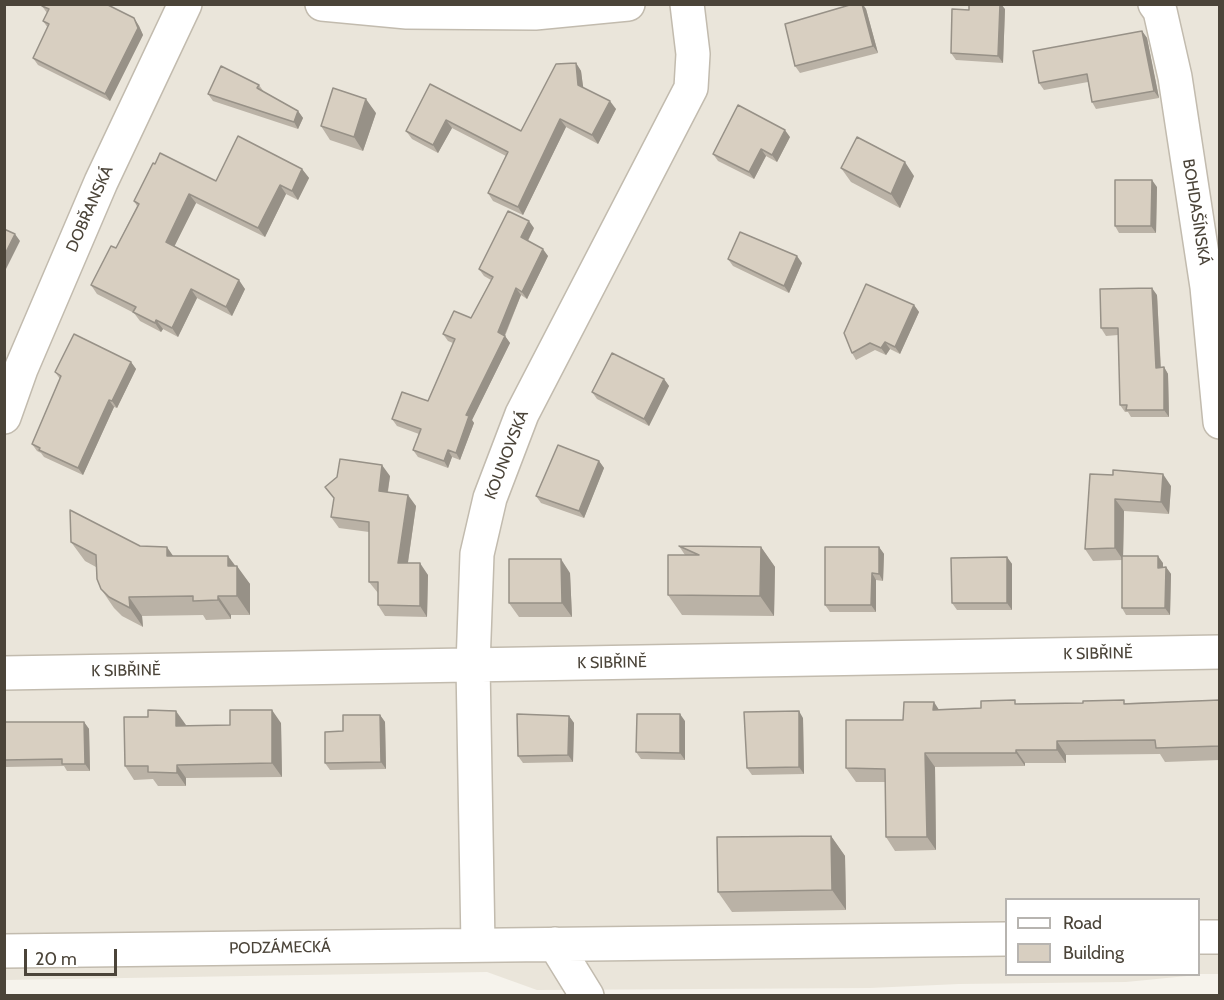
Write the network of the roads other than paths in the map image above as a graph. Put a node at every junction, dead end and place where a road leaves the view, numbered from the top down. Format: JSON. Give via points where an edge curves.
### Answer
{"nodes":[{"id":1,"x":185,"y":4,"type":"edge"},
{"id":2,"x":322,"y":4,"type":"edge"},
{"id":3,"x":628,"y":4,"type":"edge"},
{"id":4,"x":687,"y":4,"type":"edge"},
{"id":5,"x":1155,"y":4,"type":"edge"},
{"id":6,"x":537,"y":9,"type":"edge"},
{"id":7,"x":4,"y":417,"type":"edge"},
{"id":8,"x":1220,"y":422,"type":"edge"},
{"id":9,"x":1220,"y":651,"type":"edge"},
{"id":10,"x":473,"y":665,"type":"junction"},
{"id":11,"x":4,"y":673,"type":"edge"},
{"id":12,"x":1200,"y":937,"type":"edge"},
{"id":13,"x":1220,"y":937,"type":"edge"},
{"id":14,"x":1005,"y":939,"type":"edge"},
{"id":15,"x":555,"y":944,"type":"junction"},
{"id":16,"x":478,"y":945,"type":"junction"},
{"id":17,"x":4,"y":951,"type":"edge"},
{"id":18,"x":587,"y":996,"type":"edge"}],
"edges":[{"from":1,"to":7,"type":"street","name":"DOBŘANSKÁ","via":[[101,182]]},
{"from":2,"to":6,"type":"street","via":[[407,12]]},
{"from":3,"to":6,"type":"street"},
{"from":4,"to":10,"type":"street","name":"KOUNOVSKÁ","via":[[693,54],[692,88],[522,414],[490,498],[477,554]]},
{"from":5,"to":8,"type":"street","name":"BOHDAŠÍNSKÁ","via":[[1175,77],[1204,264]]},
{"from":9,"to":10,"type":"street","name":"K SIBŘINĚ"},
{"from":10,"to":11,"type":"street","name":"K SIBŘINĚ"},
{"from":10,"to":16,"type":"street","name":"KOUNOVSKÁ"},
{"from":12,"to":13,"type":"street"},
{"from":14,"to":15,"type":"street","name":"PODZÁMECKÁ"},
{"from":15,"to":16,"type":"street","name":"PODZÁMECKÁ"},
{"from":15,"to":18,"type":"street"},
{"from":16,"to":17,"type":"street","name":"PODZÁMECKÁ"}]}
